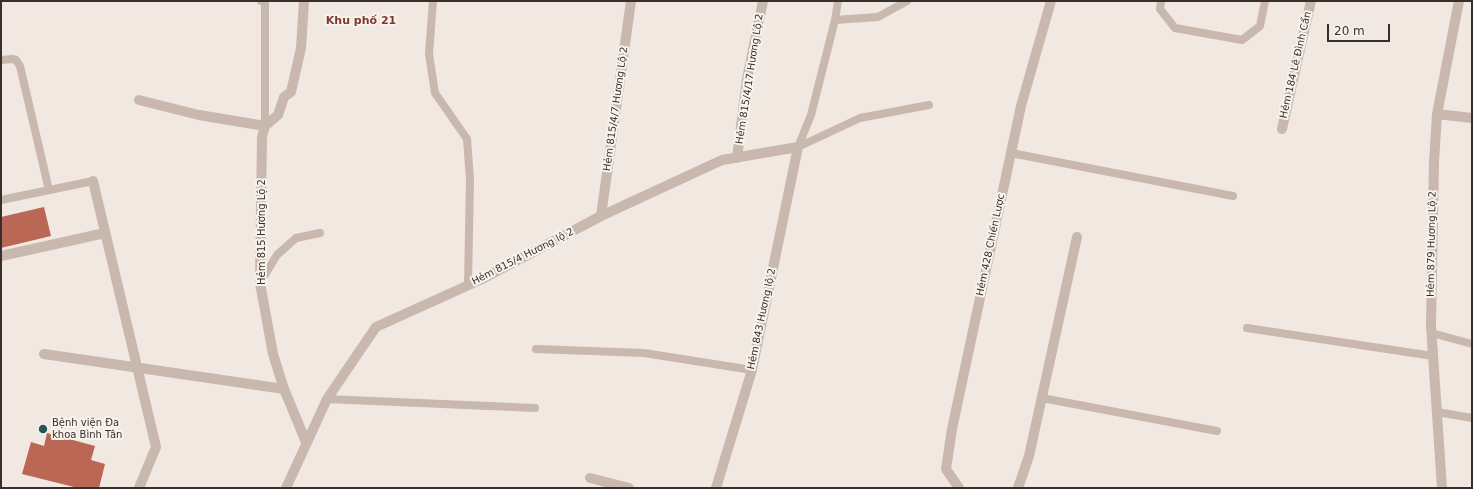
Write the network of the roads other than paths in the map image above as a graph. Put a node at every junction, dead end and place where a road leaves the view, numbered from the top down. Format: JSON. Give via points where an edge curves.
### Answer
{"nodes":[{"id":1,"x":261,"y":1,"type":"edge"},
{"id":2,"x":304,"y":1,"type":"edge"},
{"id":3,"x":433,"y":1,"type":"edge"},
{"id":4,"x":631,"y":1,"type":"edge"},
{"id":5,"x":763,"y":1,"type":"edge"},
{"id":6,"x":838,"y":1,"type":"edge"},
{"id":7,"x":907,"y":1,"type":"edge"},
{"id":8,"x":1051,"y":1,"type":"edge"},
{"id":9,"x":1161,"y":1,"type":"edge"},
{"id":10,"x":1265,"y":1,"type":"edge"},
{"id":11,"x":1311,"y":1,"type":"edge"},
{"id":12,"x":1458,"y":1,"type":"edge"},
{"id":13,"x":835,"y":20,"type":"junction"},
{"id":14,"x":1,"y":60,"type":"edge"},
{"id":15,"x":139,"y":100,"type":"dead end"},
{"id":16,"x":929,"y":105,"type":"dead end"},
{"id":17,"x":1437,"y":114,"type":"junction"},
{"id":18,"x":1472,"y":118,"type":"edge"},
{"id":19,"x":265,"y":126,"type":"junction"},
{"id":20,"x":1282,"y":129,"type":"dead end"},
{"id":21,"x":798,"y":148,"type":"junction"},
{"id":22,"x":1011,"y":153,"type":"junction"},
{"id":23,"x":737,"y":158,"type":"junction"},
{"id":24,"x":93,"y":180,"type":"joint"},
{"id":25,"x":49,"y":190,"type":"junction"},
{"id":26,"x":1233,"y":196,"type":"dead end"},
{"id":27,"x":1,"y":200,"type":"edge"},
{"id":28,"x":601,"y":216,"type":"junction"},
{"id":29,"x":105,"y":233,"type":"junction"},
{"id":30,"x":320,"y":233,"type":"dead end"},
{"id":31,"x":1077,"y":237,"type":"dead end"},
{"id":32,"x":1,"y":256,"type":"edge"},
{"id":33,"x":260,"y":283,"type":"junction"},
{"id":34,"x":468,"y":285,"type":"junction"},
{"id":35,"x":1247,"y":328,"type":"dead end"},
{"id":36,"x":1432,"y":333,"type":"junction"},
{"id":37,"x":1472,"y":344,"type":"edge"},
{"id":38,"x":536,"y":349,"type":"dead end"},
{"id":39,"x":44,"y":354,"type":"dead end"},
{"id":40,"x":1433,"y":356,"type":"junction"},
{"id":41,"x":137,"y":367,"type":"junction"},
{"id":42,"x":752,"y":370,"type":"junction"},
{"id":43,"x":284,"y":389,"type":"junction"},
{"id":44,"x":1042,"y":398,"type":"junction"},
{"id":45,"x":327,"y":400,"type":"junction"},
{"id":46,"x":535,"y":408,"type":"dead end"},
{"id":47,"x":1437,"y":412,"type":"junction"},
{"id":48,"x":1472,"y":418,"type":"edge"},
{"id":49,"x":1217,"y":431,"type":"dead end"},
{"id":50,"x":306,"y":442,"type":"junction"},
{"id":51,"x":590,"y":478,"type":"dead end"},
{"id":52,"x":139,"y":488,"type":"edge"},
{"id":53,"x":286,"y":488,"type":"edge"},
{"id":54,"x":629,"y":488,"type":"edge"},
{"id":55,"x":716,"y":488,"type":"edge"},
{"id":56,"x":959,"y":488,"type":"edge"},
{"id":57,"x":1018,"y":488,"type":"edge"},
{"id":58,"x":1442,"y":488,"type":"edge"}],
"edges":[{"from":1,"to":19,"type":"lane","via":[[265,2]]},
{"from":2,"to":19,"type":"street","via":[[300,48],[291,92],[284,97],[278,115]]},
{"from":3,"to":34,"type":"lane","via":[[429,54],[434,93],[467,139],[470,180]]},
{"from":4,"to":28,"type":"street","name":"Hẻm 815/4/7 Hương Lộ 2"},
{"from":5,"to":23,"type":"street","name":"Hẻm 815/4/17 Hương Lộ 2","via":[[747,80]]},
{"from":6,"to":13,"type":"lane"},
{"from":7,"to":13,"type":"lane","via":[[878,17]]},
{"from":8,"to":22,"type":"street","name":"Hẻm 428 Chiến Lược","via":[[1021,106]]},
{"from":9,"to":10,"type":"lane","via":[[1160,9],[1175,28],[1242,40],[1260,26]]},
{"from":11,"to":20,"type":"street","name":"Hẻm 184 Lê Đình Cẩn"},
{"from":12,"to":17,"type":"street","name":"Hẻm 879 Hương Lộ 2"},
{"from":13,"to":21,"type":"lane","via":[[811,116]]},
{"from":14,"to":25,"type":"lane","via":[[12,58],[20,66]]},
{"from":15,"to":19,"type":"street","via":[[199,115]]},
{"from":16,"to":21,"type":"lane","via":[[860,118]]},
{"from":17,"to":18,"type":"street"},
{"from":17,"to":36,"type":"street","name":"Hẻm 879 Hương Lộ 2"},
{"from":19,"to":33,"type":"street","name":"Hẻm 815 Hương Lộ 2","via":[[262,137]]},
{"from":21,"to":23,"type":"street","name":"Hẻm 815/4 Hương lộ 2"},
{"from":21,"to":42,"type":"street","name":"Hẻm 843 Hương lộ 2"},
{"from":22,"to":26,"type":"lane"},
{"from":22,"to":56,"type":"street","name":"Hẻm 428 Chiến Lược","via":[[952,429],[946,469]]},
{"from":23,"to":28,"type":"street","name":"Hẻm 815/4 Hương lộ 2","via":[[722,160]]},
{"from":24,"to":25,"type":"lane"},
{"from":24,"to":29,"type":"street"},
{"from":25,"to":27,"type":"lane"},
{"from":28,"to":34,"type":"street","name":"Hẻm 815/4 Hương lộ 2"},
{"from":29,"to":32,"type":"street"},
{"from":29,"to":41,"type":"street"},
{"from":30,"to":33,"type":"lane","via":[[296,238],[277,255]]},
{"from":31,"to":44,"type":"street"},
{"from":33,"to":43,"type":"street","name":"Hẻm 815 Hương Lộ 2","via":[[273,354]]},
{"from":34,"to":45,"type":"street","name":"Hẻm 815/4 Hương lộ 2","via":[[376,327]]},
{"from":35,"to":40,"type":"lane"},
{"from":36,"to":37,"type":"lane"},
{"from":36,"to":40,"type":"street","name":"Hẻm 879 Hương Lộ 2"},
{"from":38,"to":42,"type":"lane","via":[[644,353]]},
{"from":39,"to":41,"type":"street"},
{"from":40,"to":47,"type":"street","name":"Hẻm 879 Hương Lộ 2"},
{"from":41,"to":43,"type":"street"},
{"from":41,"to":52,"type":"street","via":[[156,446]]},
{"from":42,"to":55,"type":"street","name":"Hẻm 843 Hương lộ 2"},
{"from":43,"to":50,"type":"street","name":"Hẻm 815 Hương Lộ 2"},
{"from":44,"to":49,"type":"lane"},
{"from":44,"to":57,"type":"street","via":[[1029,456]]},
{"from":45,"to":46,"type":"lane"},
{"from":45,"to":50,"type":"street","name":"Hẻm 815/4 Hương lộ 2"},
{"from":47,"to":48,"type":"lane"},
{"from":47,"to":58,"type":"street","name":"Hẻm 879 Hương Lộ 2"},
{"from":50,"to":53,"type":"street"},
{"from":51,"to":54,"type":"street"}]}
